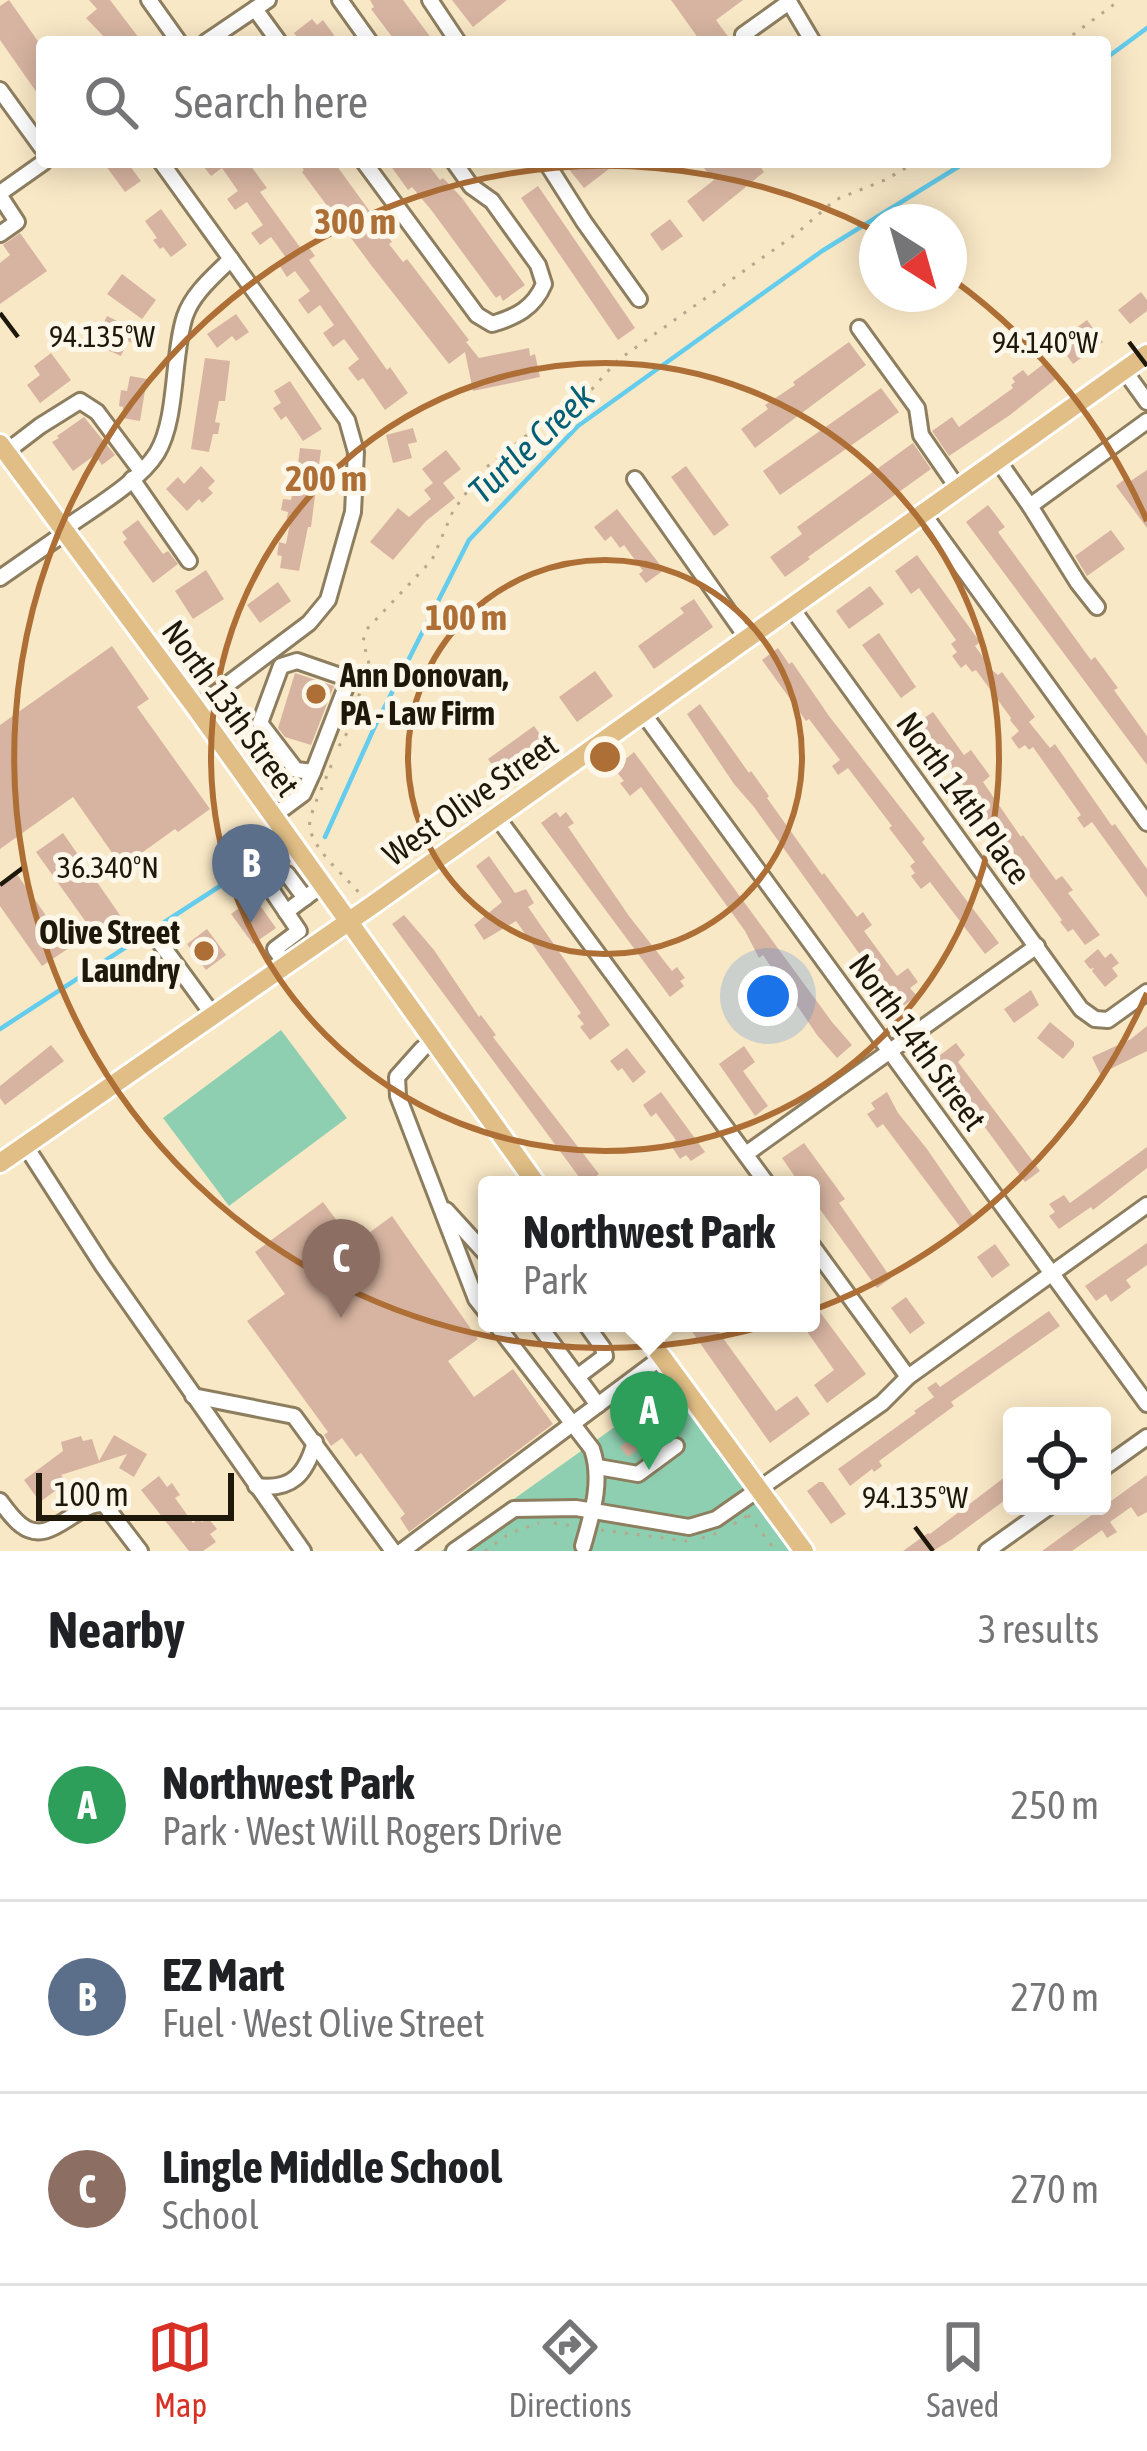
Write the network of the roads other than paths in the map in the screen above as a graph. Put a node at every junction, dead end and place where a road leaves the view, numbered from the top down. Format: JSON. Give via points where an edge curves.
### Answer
{"nodes":[{"id":1,"x":149,"y":0,"type":"edge"},
{"id":2,"x":340,"y":0,"type":"edge"},
{"id":3,"x":430,"y":0,"type":"edge"},
{"id":4,"x":789,"y":1,"type":"edge"},
{"id":5,"x":262,"y":4,"type":"edge"},
{"id":6,"x":742,"y":34,"type":"dead end"},
{"id":7,"x":175,"y":36,"type":"edge"},
{"id":8,"x":215,"y":36,"type":"edge"},
{"id":9,"x":275,"y":36,"type":"edge"},
{"id":10,"x":366,"y":36,"type":"edge"},
{"id":11,"x":454,"y":36,"type":"edge"},
{"id":12,"x":809,"y":36,"type":"edge"},
{"id":13,"x":0,"y":90,"type":"edge"},
{"id":14,"x":36,"y":140,"type":"edge"},
{"id":15,"x":36,"y":168,"type":"edge"},
{"id":16,"x":165,"y":168,"type":"edge"},
{"id":17,"x":368,"y":168,"type":"edge"},
{"id":18,"x":458,"y":168,"type":"edge"},
{"id":19,"x":550,"y":168,"type":"edge"},
{"id":20,"x":0,"y":195,"type":"edge"},
{"id":21,"x":0,"y":234,"type":"edge"},
{"id":22,"x":231,"y":259,"type":"junction"},
{"id":23,"x":639,"y":299,"type":"dead end"},
{"id":24,"x":859,"y":328,"type":"dead end"},
{"id":25,"x":1147,"y":354,"type":"edge"},
{"id":26,"x":1124,"y":370,"type":"junction"},
{"id":27,"x":1147,"y":402,"type":"edge"},
{"id":28,"x":1147,"y":421,"type":"edge"},
{"id":29,"x":3,"y":448,"type":"edge"},
{"id":30,"x":997,"y":459,"type":"junction"},
{"id":31,"x":136,"y":475,"type":"junction"},
{"id":32,"x":635,"y":479,"type":"dead end"},
{"id":33,"x":958,"y":487,"type":"junction"},
{"id":34,"x":1030,"y":506,"type":"junction"},
{"id":35,"x":922,"y":512,"type":"junction"},
{"id":36,"x":65,"y":531,"type":"junction"},
{"id":37,"x":189,"y":561,"type":"dead end"},
{"id":38,"x":0,"y":578,"type":"edge"},
{"id":39,"x":790,"y":607,"type":"junction"},
{"id":40,"x":1097,"y":607,"type":"dead end"},
{"id":41,"x":747,"y":638,"type":"junction"},
{"id":42,"x":271,"y":652,"type":"junction"},
{"id":43,"x":281,"y":666,"type":"junction"},
{"id":44,"x":196,"y":708,"type":"junction"},
{"id":45,"x":643,"y":712,"type":"junction"},
{"id":46,"x":313,"y":772,"type":"junction"},
{"id":47,"x":272,"y":817,"type":"junction"},
{"id":48,"x":497,"y":817,"type":"junction"},
{"id":49,"x":1147,"y":823,"type":"edge"},
{"id":50,"x":293,"y":847,"type":"junction"},
{"id":51,"x":280,"y":872,"type":"junction"},
{"id":52,"x":313,"y":892,"type":"junction"},
{"id":53,"x":286,"y":912,"type":"junction"},
{"id":54,"x":348,"y":923,"type":"junction"},
{"id":55,"x":158,"y":940,"type":"dead end"},
{"id":56,"x":1037,"y":946,"type":"junction"},
{"id":57,"x":286,"y":965,"type":"junction"},
{"id":58,"x":1147,"y":992,"type":"edge"},
{"id":59,"x":213,"y":1016,"type":"junction"},
{"id":60,"x":433,"y":1040,"type":"junction"},
{"id":61,"x":891,"y":1050,"type":"junction"},
{"id":62,"x":26,"y":1145,"type":"junction"},
{"id":63,"x":746,"y":1154,"type":"junction"},
{"id":64,"x":0,"y":1163,"type":"edge"},
{"id":65,"x":531,"y":1176,"type":"edge"},
{"id":66,"x":762,"y":1176,"type":"edge"},
{"id":67,"x":440,"y":1204,"type":"junction"},
{"id":68,"x":1147,"y":1205,"type":"edge"},
{"id":69,"x":478,"y":1244,"type":"edge"},
{"id":70,"x":820,"y":1256,"type":"edge"},
{"id":71,"x":1053,"y":1273,"type":"junction"},
{"id":72,"x":478,"y":1301,"type":"edge"},
{"id":73,"x":502,"y":1332,"type":"edge"},
{"id":74,"x":544,"y":1332,"type":"edge"},
{"id":75,"x":591,"y":1332,"type":"edge"},
{"id":76,"x":644,"y":1332,"type":"edge"},
{"id":77,"x":662,"y":1357,"type":"junction"},
{"id":78,"x":577,"y":1377,"type":"junction"},
{"id":79,"x":908,"y":1377,"type":"junction"},
{"id":80,"x":193,"y":1396,"type":"junction"},
{"id":81,"x":1147,"y":1404,"type":"edge"},
{"id":82,"x":598,"y":1405,"type":"junction"},
{"id":83,"x":574,"y":1423,"type":"junction"},
{"id":84,"x":1147,"y":1437,"type":"edge"},
{"id":85,"x":315,"y":1442,"type":"junction"},
{"id":86,"x":676,"y":1446,"type":"dead end"},
{"id":87,"x":1111,"y":1463,"type":"edge"},
{"id":88,"x":598,"y":1467,"type":"junction"},
{"id":89,"x":256,"y":1486,"type":"junction"},
{"id":90,"x":760,"y":1490,"type":"junction"},
{"id":91,"x":0,"y":1501,"type":"edge"},
{"id":92,"x":592,"y":1511,"type":"junction"},
{"id":93,"x":1037,"y":1515,"type":"edge"},
{"id":94,"x":583,"y":1546,"type":"dead end"},
{"id":95,"x":140,"y":1551,"type":"edge"},
{"id":96,"x":303,"y":1551,"type":"edge"},
{"id":97,"x":393,"y":1551,"type":"edge"},
{"id":98,"x":402,"y":1551,"type":"edge"},
{"id":99,"x":454,"y":1551,"type":"edge"},
{"id":100,"x":804,"y":1551,"type":"edge"},
{"id":101,"x":987,"y":1551,"type":"edge"}],
"edges":[{"from":1,"to":7,"type":"street"},
{"from":2,"to":10,"type":"street"},
{"from":3,"to":11,"type":"street"},
{"from":4,"to":6,"type":"street"},
{"from":4,"to":12,"type":"street"},
{"from":5,"to":8,"type":"street"},
{"from":5,"to":9,"type":"street"},
{"from":13,"to":14,"type":"street"},
{"from":15,"to":20,"type":"street"},
{"from":16,"to":22,"type":"street"},
{"from":17,"to":18,"type":"street","via":[[477,315],[491,324],[514,318],[537,300],[544,284],[538,265]]},
{"from":19,"to":23,"type":"street"},
{"from":20,"to":21,"type":"street","via":[[17,221]]},
{"from":22,"to":31,"type":"street","via":[[184,317],[163,436]]},
{"from":22,"to":42,"type":"street","via":[[347,420],[356,452],[353,512],[328,600]]},
{"from":24,"to":33,"type":"street","via":[[917,408],[921,435]]},
{"from":25,"to":26,"type":"main road","name":"West Olive Street"},
{"from":26,"to":27,"type":"street"},
{"from":26,"to":30,"type":"main road","name":"West Olive Street"},
{"from":28,"to":34,"type":"street"},
{"from":29,"to":31,"type":"street","via":[[80,401],[97,412]]},
{"from":29,"to":36,"type":"main road","name":"North 13th Street"},
{"from":30,"to":33,"type":"main road","name":"West Olive Street"},
{"from":30,"to":34,"type":"street"},
{"from":31,"to":36,"type":"street"},
{"from":31,"to":37,"type":"street"},
{"from":32,"to":41,"type":"street"},
{"from":33,"to":35,"type":"main road","name":"West Olive Street"},
{"from":34,"to":40,"type":"street"},
{"from":35,"to":39,"type":"main road","name":"West Olive Street"},
{"from":35,"to":49,"type":"street"},
{"from":36,"to":38,"type":"street"},
{"from":36,"to":44,"type":"main road","name":"North 13th Street"},
{"from":39,"to":41,"type":"main road","name":"West Olive Street"},
{"from":39,"to":56,"type":"street","name":"North 14th Place"},
{"from":41,"to":45,"type":"main road","name":"West Olive Street"},
{"from":42,"to":43,"type":"street"},
{"from":42,"to":44,"type":"street"},
{"from":43,"to":46,"type":"street","via":[[260,723],[296,770]]},
{"from":43,"to":46,"type":"street","via":[[297,661],[349,680]]},
{"from":44,"to":47,"type":"main road","name":"North 13th Street"},
{"from":45,"to":48,"type":"main road","name":"West Olive Street"},
{"from":45,"to":61,"type":"street","name":"North 14th Street"},
{"from":46,"to":47,"type":"street","via":[[303,794]]},
{"from":47,"to":50,"type":"main road","name":"North 13th Street"},
{"from":48,"to":54,"type":"main road","name":"West Olive Street"},
{"from":48,"to":63,"type":"street"},
{"from":50,"to":51,"type":"street","via":[[278,859]]},
{"from":50,"to":52,"type":"main road","name":"North 13th Street"},
{"from":51,"to":52,"type":"street"},
{"from":51,"to":53,"type":"street","via":[[269,889]]},
{"from":52,"to":53,"type":"street"},
{"from":52,"to":54,"type":"main road","name":"North 13th Street"},
{"from":53,"to":57,"type":"street","via":[[298,931],[275,949]]},
{"from":54,"to":57,"type":"main road","name":"West Olive Street"},
{"from":54,"to":60,"type":"main road","name":"North 13th Street"},
{"from":55,"to":59,"type":"street"},
{"from":56,"to":58,"type":"street","name":"North 14th Place","via":[[1095,1018],[1108,1020]]},
{"from":56,"to":61,"type":"street"},
{"from":57,"to":59,"type":"main road","name":"West Olive Street"},
{"from":59,"to":62,"type":"main road","name":"West Olive Street"},
{"from":60,"to":65,"type":"main road","name":"North 13th Street"},
{"from":60,"to":67,"type":"street","via":[[398,1077],[398,1096]]},
{"from":61,"to":63,"type":"street"},
{"from":61,"to":71,"type":"street","name":"North 14th Street"},
{"from":62,"to":64,"type":"main road","name":"West Olive Street"},
{"from":62,"to":80,"type":"street"},
{"from":63,"to":66,"type":"street"},
{"from":67,"to":69,"type":"street"},
{"from":67,"to":72,"type":"street"},
{"from":68,"to":71,"type":"street"},
{"from":70,"to":79,"type":"street"},
{"from":71,"to":79,"type":"street"},
{"from":71,"to":81,"type":"street","name":"North 14th Street"},
{"from":73,"to":83,"type":"street"},
{"from":74,"to":78,"type":"street"},
{"from":75,"to":78,"type":"street","via":[[605,1356]]},
{"from":76,"to":77,"type":"main road"},
{"from":77,"to":82,"type":"street"},
{"from":77,"to":90,"type":"main road"},
{"from":78,"to":82,"type":"street"},
{"from":79,"to":90,"type":"street"},
{"from":80,"to":85,"type":"street","via":[[294,1415]]},
{"from":80,"to":89,"type":"street"},
{"from":82,"to":83,"type":"street"},
{"from":83,"to":88,"type":"street"},
{"from":83,"to":98,"type":"street"},
{"from":84,"to":87,"type":"street"},
{"from":85,"to":89,"type":"street","via":[[300,1475]]},
{"from":85,"to":97,"type":"street"},
{"from":86,"to":88,"type":"street","via":[[638,1474]]},
{"from":88,"to":92,"type":"street"},
{"from":89,"to":96,"type":"street"},
{"from":90,"to":92,"type":"street","via":[[689,1527]]},
{"from":90,"to":100,"type":"main road"},
{"from":91,"to":95,"type":"street","via":[[24,1528],[41,1532],[90,1503],[104,1504]]},
{"from":92,"to":94,"type":"street"},
{"from":92,"to":99,"type":"street","via":[[514,1509]]},
{"from":93,"to":101,"type":"street"}]}
